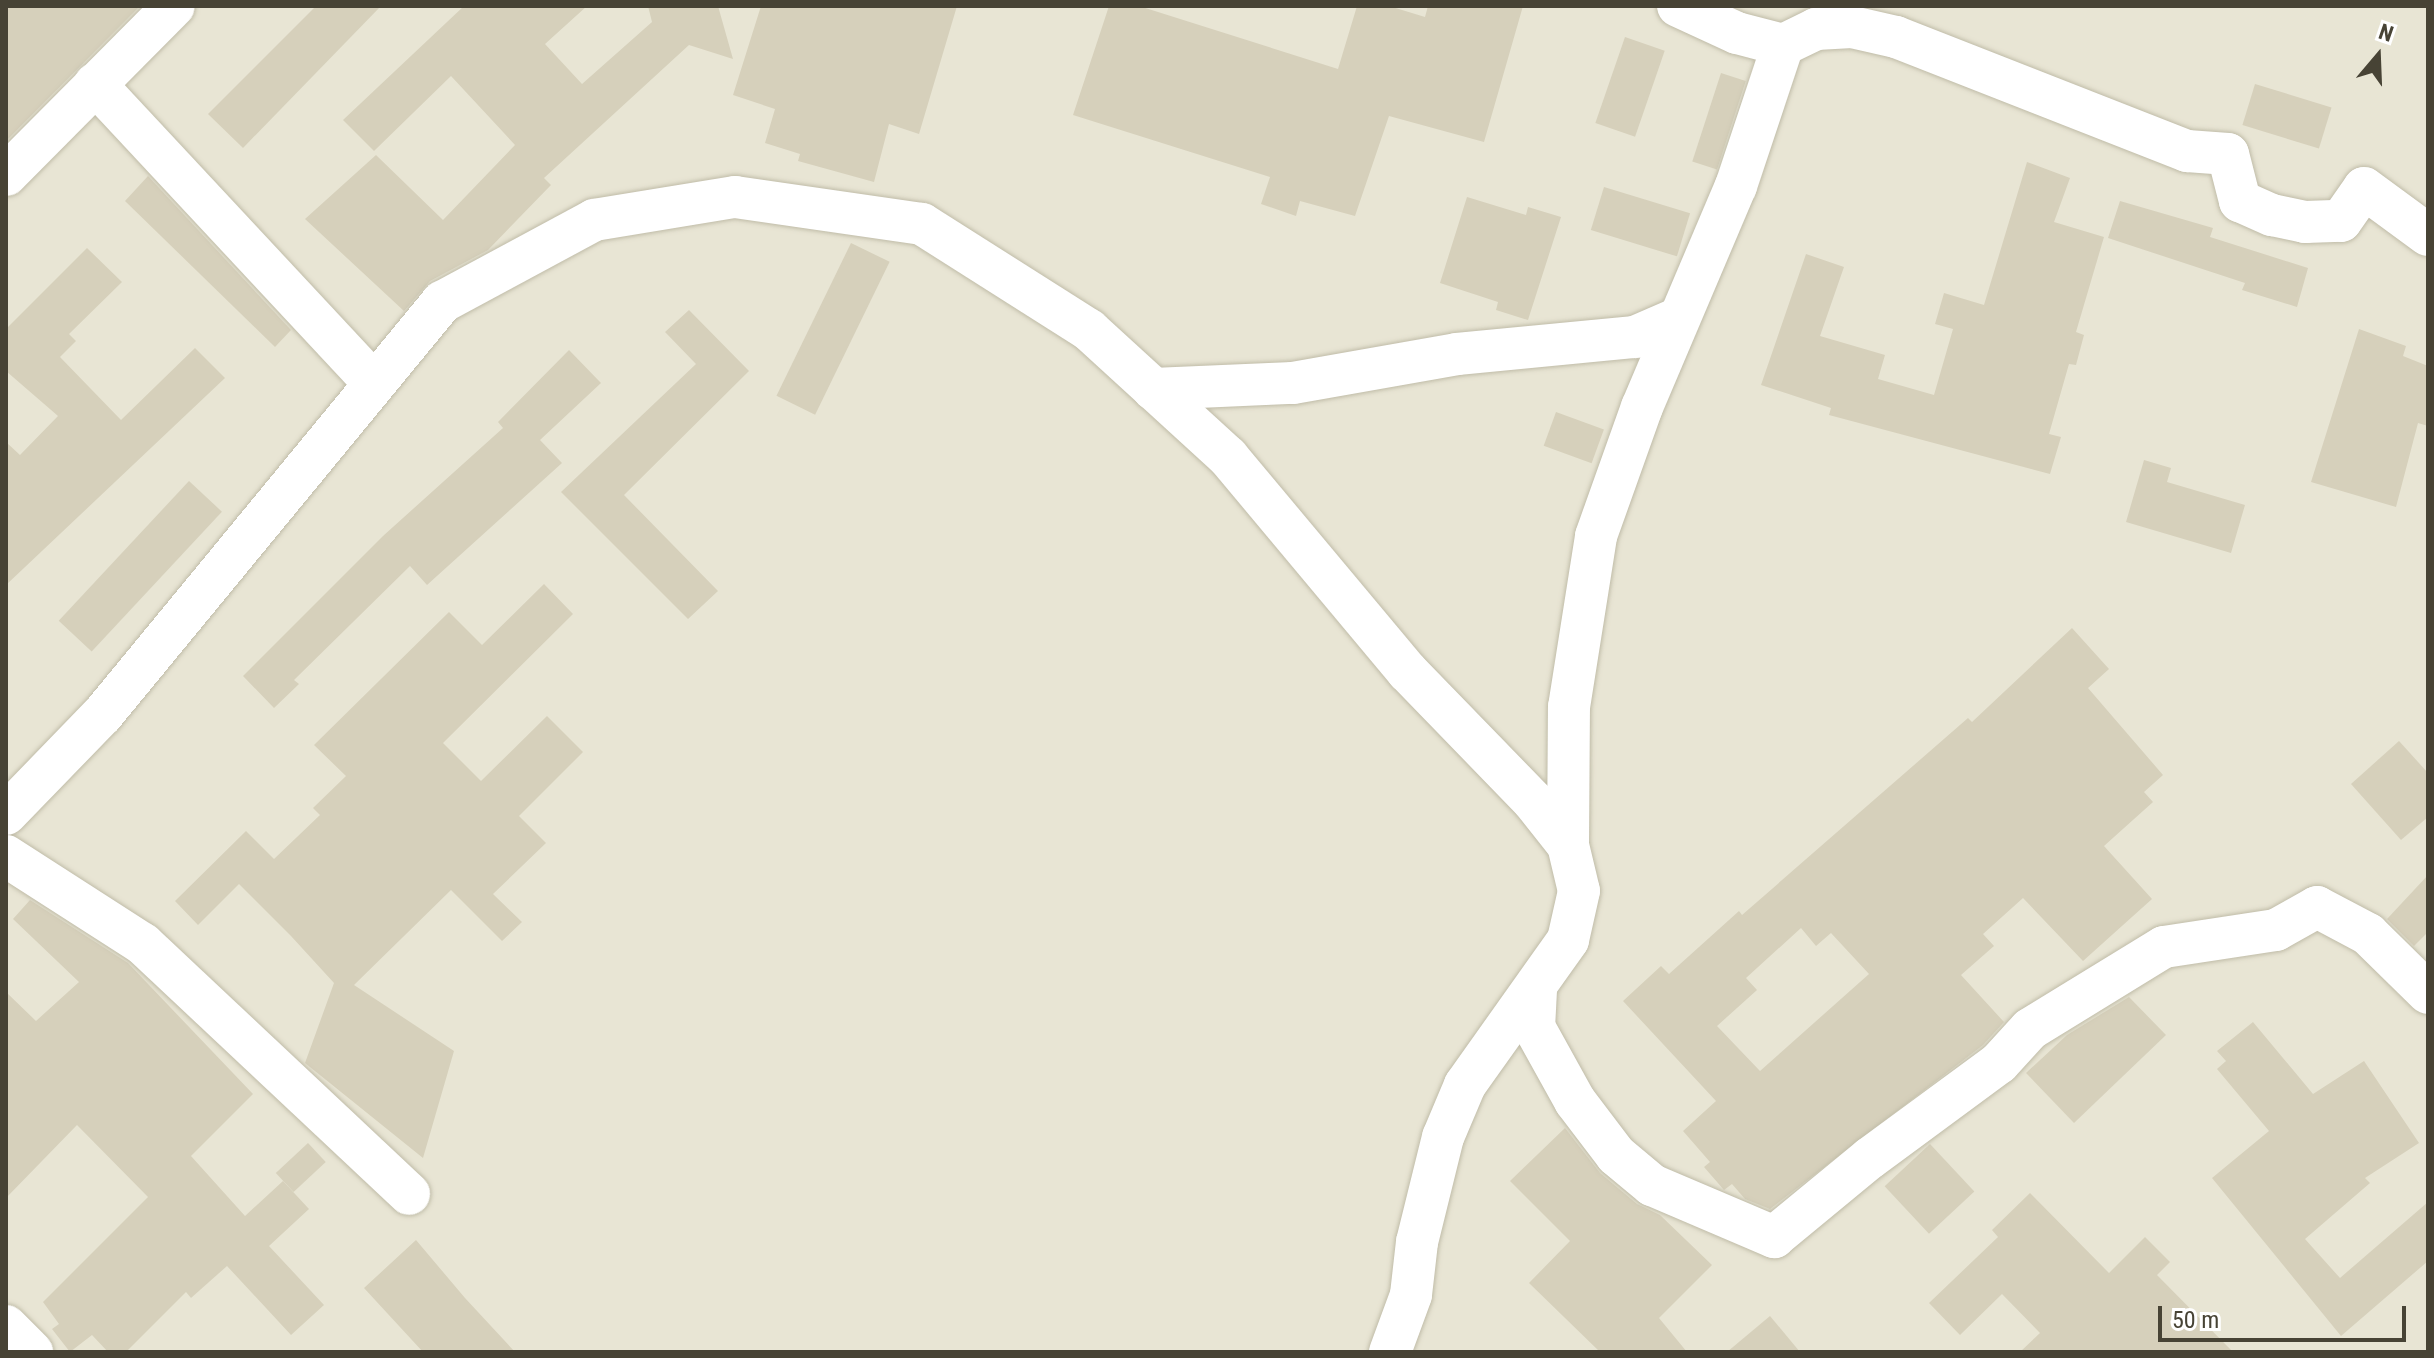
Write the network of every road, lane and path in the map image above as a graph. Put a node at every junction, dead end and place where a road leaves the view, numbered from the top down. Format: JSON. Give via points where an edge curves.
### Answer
{"nodes":[{"id":1,"x":174,"y":6,"type":"edge"},
{"id":2,"x":1678,"y":6,"type":"edge"},
{"id":3,"x":1783,"y":45,"type":"junction"},
{"id":4,"x":95,"y":84,"type":"junction"},
{"id":5,"x":6,"y":175,"type":"edge"},
{"id":6,"x":2428,"y":235,"type":"edge"},
{"id":7,"x":1679,"y":318,"type":"junction"},
{"id":8,"x":374,"y":383,"type":"junction"},
{"id":9,"x":1153,"y":389,"type":"junction"},
{"id":10,"x":6,"y":814,"type":"edge"},
{"id":11,"x":1568,"y":845,"type":"junction"},
{"id":12,"x":6,"y":856,"type":"edge"},
{"id":13,"x":1536,"y":990,"type":"junction"},
{"id":14,"x":2428,"y":993,"type":"edge"},
{"id":15,"x":409,"y":1194,"type":"dead end"},
{"id":16,"x":6,"y":1326,"type":"edge"},
{"id":17,"x":32,"y":1352,"type":"edge"},
{"id":18,"x":1390,"y":1352,"type":"edge"}],
"edges":[{"from":1,"to":4,"type":"street"},
{"from":2,"to":3,"type":"street","via":[[1737,33]]},
{"from":3,"to":6,"type":"street","via":[[1816,29],[1852,27],[1896,37],[2187,151],[2228,154],[2240,201],[2272,215],[2305,222],[2341,221],[2364,188]]},
{"from":3,"to":7,"type":"street","via":[[1736,186]]},
{"from":4,"to":5,"type":"street"},
{"from":4,"to":8,"type":"street"},
{"from":7,"to":9,"type":"street","via":[[1635,337],[1457,354],[1293,383]]},
{"from":7,"to":11,"type":"street","via":[[1596,536],[1569,707]]},
{"from":8,"to":9,"type":"street","via":[[442,302],[594,220],[735,197],[922,224],[1089,330]]},
{"from":8,"to":10,"type":"street","via":[[103,714]]},
{"from":9,"to":11,"type":"street","via":[[1228,457],[1407,671],[1533,801]]},
{"from":11,"to":13,"type":"street","via":[[1579,891],[1568,940]]},
{"from":12,"to":15,"type":"street","via":[[143,944]]},
{"from":13,"to":14,"type":"street","via":[[1534,1027],[1575,1101],[1616,1155],[1652,1185],[1774,1237],[1999,1063],[2030,1029],[2164,947],[2276,930],[2317,907],[2368,934]]},
{"from":13,"to":18,"type":"street","via":[[1465,1085],[1443,1137],[1417,1242],[1411,1295]]},
{"from":16,"to":17,"type":"street"}]}
